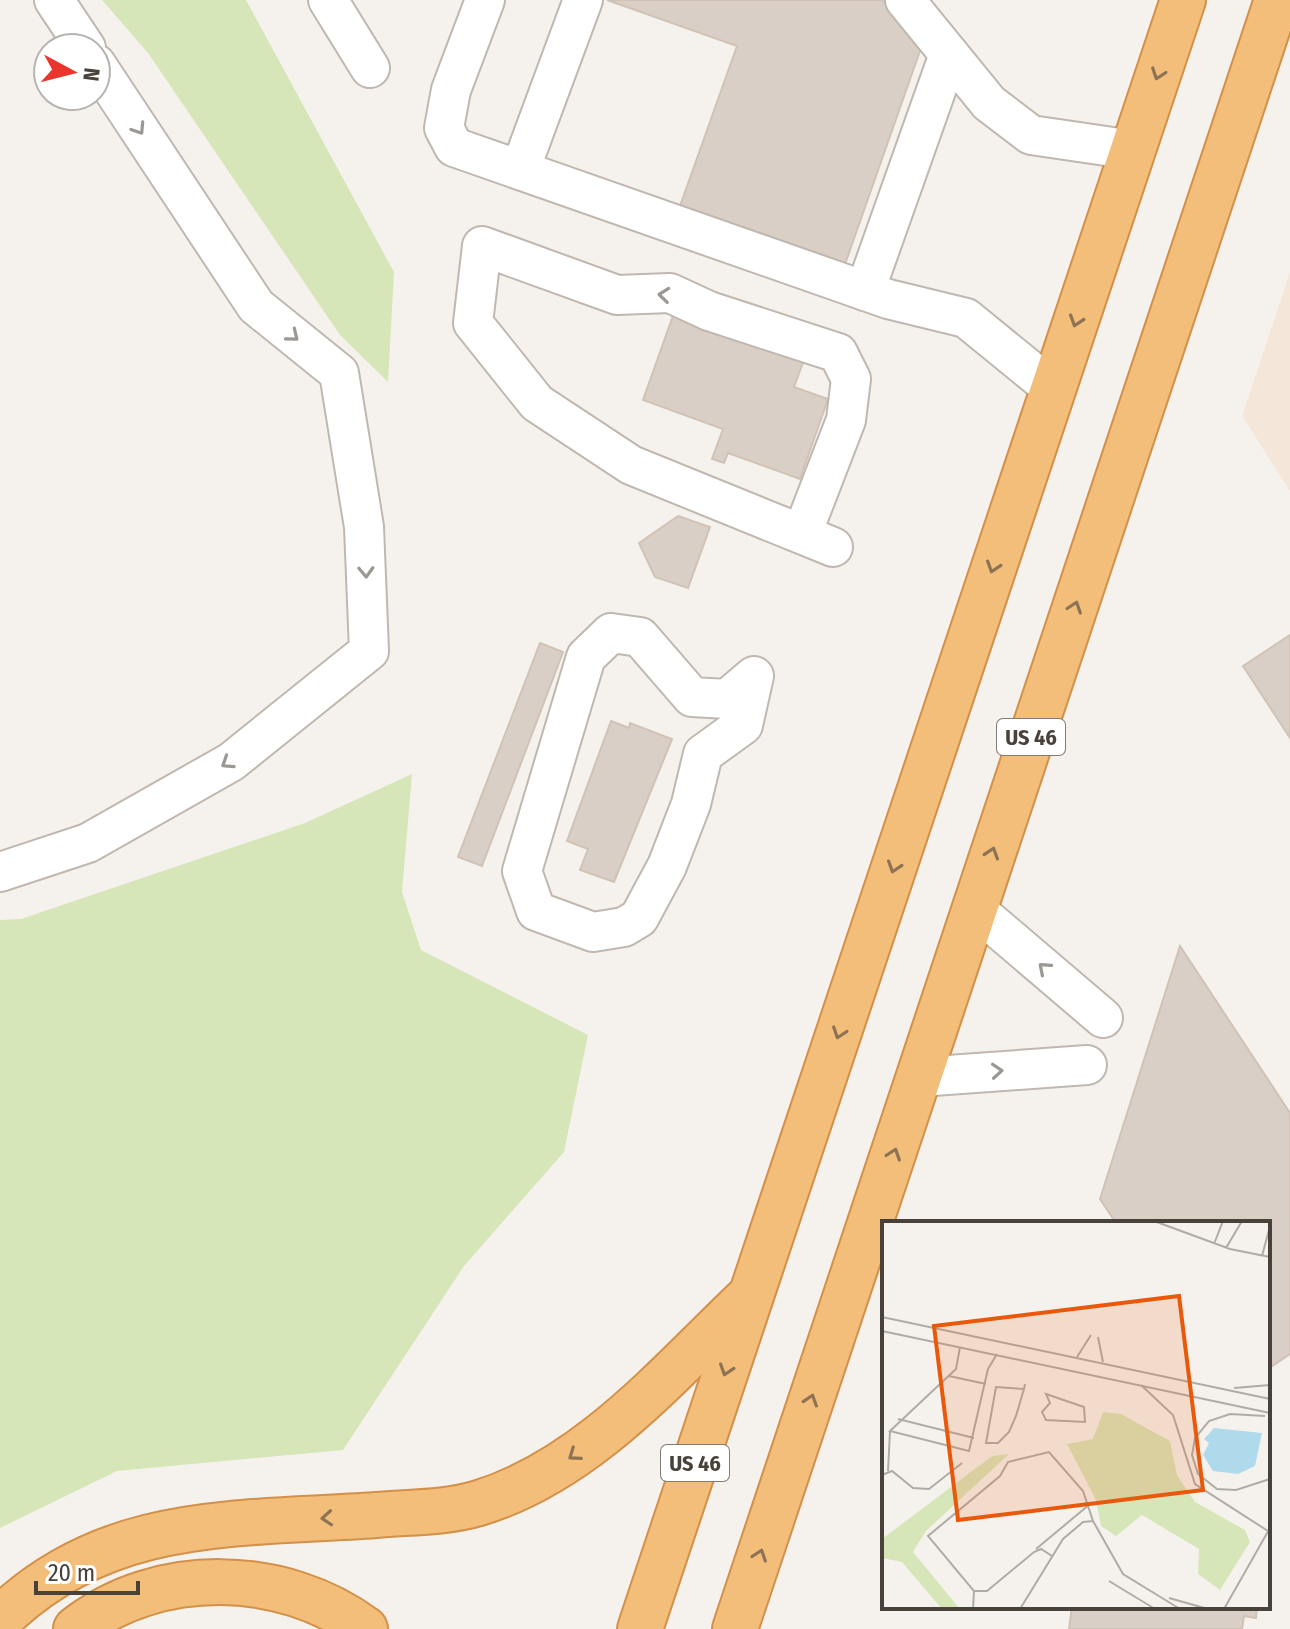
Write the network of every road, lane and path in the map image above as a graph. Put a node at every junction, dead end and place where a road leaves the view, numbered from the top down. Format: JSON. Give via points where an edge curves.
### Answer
{"nodes":[{"id":1,"x":54,"y":0,"type":"edge"},
{"id":2,"x":328,"y":0,"type":"edge"},
{"id":3,"x":485,"y":0,"type":"edge"},
{"id":4,"x":583,"y":0,"type":"edge"},
{"id":5,"x":905,"y":0,"type":"edge"},
{"id":6,"x":1183,"y":0,"type":"edge"},
{"id":7,"x":1277,"y":0,"type":"edge"},
{"id":8,"x":75,"y":32,"type":"edge"},
{"id":9,"x":949,"y":54,"type":"junction"},
{"id":10,"x":370,"y":68,"type":"dead end"},
{"id":11,"x":112,"y":88,"type":"edge"},
{"id":12,"x":1133,"y":150,"type":"junction"},
{"id":13,"x":520,"y":170,"type":"junction"},
{"id":14,"x":865,"y":291,"type":"junction"},
{"id":15,"x":1053,"y":389,"type":"junction"},
{"id":16,"x":818,"y":541,"type":"joint"},
{"id":17,"x":692,"y":697,"type":"junction"},
{"id":18,"x":703,"y":754,"type":"junction"},
{"id":19,"x":0,"y":872,"type":"edge"},
{"id":20,"x":974,"y":908,"type":"junction"},
{"id":21,"x":1103,"y":1018,"type":"dead end"},
{"id":22,"x":1087,"y":1065,"type":"dead end"},
{"id":23,"x":920,"y":1077,"type":"junction"},
{"id":24,"x":750,"y":1296,"type":"junction"},
{"id":25,"x":0,"y":1619,"type":"edge"},
{"id":26,"x":76,"y":1629,"type":"edge"},
{"id":27,"x":365,"y":1629,"type":"edge"},
{"id":28,"x":640,"y":1629,"type":"edge"},
{"id":29,"x":735,"y":1629,"type":"edge"}],
"edges":[{"from":1,"to":8,"type":"street"},
{"from":2,"to":10,"type":"street"},
{"from":3,"to":13,"type":"street","via":[[451,90],[444,128],[454,147]]},
{"from":4,"to":13,"type":"street"},
{"from":5,"to":9,"type":"street"},
{"from":6,"to":12,"type":"highway","number":"US 46","one_way":true},
{"from":20,"to":7,"type":"highway","number":"US 46","one_way":true},
{"from":9,"to":12,"type":"street","via":[[989,103],[1031,135]]},
{"from":9,"to":14,"type":"street"},
{"from":11,"to":19,"type":"street","one_way":true,"via":[[256,306],[339,373],[364,527],[369,651],[231,762],[88,843]]},
{"from":12,"to":15,"type":"highway","number":"US 46","one_way":true},
{"from":13,"to":14,"type":"street"},
{"from":14,"to":15,"type":"street","via":[[966,318]]},
{"from":15,"to":24,"type":"highway","number":"US 46","one_way":true},
{"from":16,"to":16,"type":"street","one_way":true,"via":[[851,379],[838,353],[670,293],[617,295],[482,246],[473,323],[537,403],[631,465]]},
{"from":17,"to":18,"type":"street","via":[[691,724]]},
{"from":17,"to":18,"type":"street","via":[[727,699],[754,676],[743,725]]},
{"from":17,"to":18,"type":"street","via":[[640,637],[611,633],[586,657],[522,871],[536,911],[593,932],[624,927],[639,918],[667,866]]},
{"from":21,"to":20,"type":"street","one_way":true},
{"from":20,"to":23,"type":"highway","number":"US 46"},
{"from":23,"to":22,"type":"street","one_way":true},
{"from":29,"to":23,"type":"highway","number":"US 46","one_way":true},
{"from":24,"to":25,"type":"highway","one_way":true,"via":[[589,1444],[552,1471],[511,1491],[476,1504],[426,1511],[159,1532],[75,1561]]},
{"from":24,"to":28,"type":"highway","number":"US 46","one_way":true},
{"from":26,"to":27,"type":"highway","via":[[110,1608],[152,1593],[192,1583],[234,1582],[272,1586],[311,1599]]}]}
